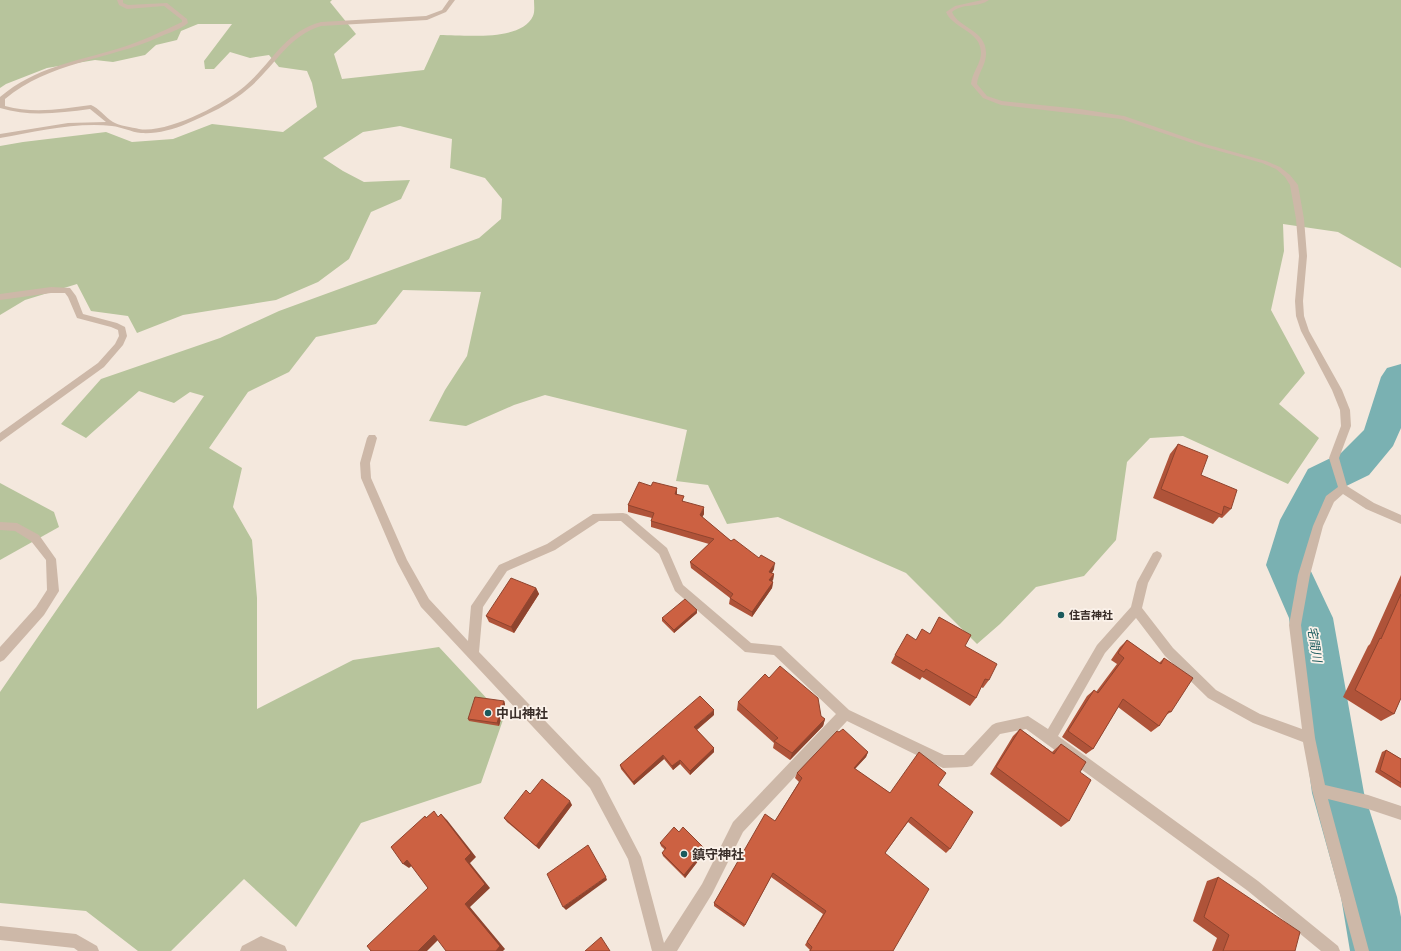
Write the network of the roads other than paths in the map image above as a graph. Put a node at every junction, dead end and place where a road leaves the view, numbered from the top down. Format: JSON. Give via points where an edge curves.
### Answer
{"nodes":[{"id":1,"x":120,"y":0,"type":"edge"},
{"id":2,"x":452,"y":0,"type":"edge"},
{"id":3,"x":986,"y":0,"type":"edge"},
{"id":4,"x":112,"y":124,"type":"junction"},
{"id":5,"x":0,"y":136,"type":"edge"},
{"id":6,"x":0,"y":297,"type":"edge"},
{"id":7,"x":0,"y":438,"type":"edge"},
{"id":8,"x":372,"y":438,"type":"dead end"},
{"id":9,"x":1343,"y":488,"type":"junction"},
{"id":10,"x":1401,"y":520,"type":"edge"},
{"id":11,"x":0,"y":526,"type":"edge"},
{"id":12,"x":1157,"y":556,"type":"dead end"},
{"id":13,"x":1136,"y":609,"type":"junction"},
{"id":14,"x":473,"y":654,"type":"junction"},
{"id":15,"x":0,"y":656,"type":"edge"},
{"id":16,"x":846,"y":714,"type":"junction"},
{"id":17,"x":1050,"y":738,"type":"junction"},
{"id":18,"x":1309,"y":738,"type":"junction"},
{"id":19,"x":1321,"y":790,"type":"junction"},
{"id":20,"x":1401,"y":813,"type":"edge"},
{"id":21,"x":0,"y":933,"type":"edge"},
{"id":22,"x":92,"y":951,"type":"edge"},
{"id":23,"x":247,"y":951,"type":"edge"},
{"id":24,"x":280,"y":951,"type":"edge"},
{"id":25,"x":660,"y":951,"type":"edge"},
{"id":26,"x":668,"y":951,"type":"edge"},
{"id":27,"x":1333,"y":951,"type":"edge"},
{"id":28,"x":1362,"y":951,"type":"edge"}],
"edges":[{"from":1,"to":4,"type":"street","via":[[121,4],[127,7],[165,4],[185,20],[185,24],[134,46],[37,76],[12,88],[2,98],[2,107],[15,112],[33,114],[91,107]]},
{"from":2,"to":4,"type":"street","via":[[444,11],[427,18],[320,24],[311,27],[295,36],[247,87],[222,104],[183,123],[162,130],[141,131]]},
{"from":3,"to":9,"type":"street","via":[[952,8],[949,12],[951,17],[981,40],[984,46],[984,54],[974,76],[974,84],[986,97],[1015,106],[1122,117],[1203,145],[1264,162],[1278,168],[1294,184],[1303,256],[1300,316],[1345,410],[1346,426],[1334,458]]},
{"from":4,"to":5,"type":"street","via":[[68,125]]},
{"from":6,"to":7,"type":"street","via":[[67,290],[80,316],[114,325],[122,329],[123,336],[119,345],[101,365]]},
{"from":8,"to":14,"type":"street","via":[[365,463],[366,478],[402,562],[424,603]]},
{"from":9,"to":10,"type":"street","via":[[1370,506]]},
{"from":9,"to":18,"type":"street","via":[[1330,499],[1318,526],[1304,575],[1295,625]]},
{"from":11,"to":15,"type":"street","via":[[17,527],[36,538],[51,559],[53,591],[40,611]]},
{"from":12,"to":13,"type":"street","via":[[1143,582]]},
{"from":13,"to":17,"type":"street","via":[[1101,649]]},
{"from":13,"to":18,"type":"street","via":[[1169,652],[1212,694],[1258,719]]},
{"from":14,"to":16,"type":"street","via":[[477,606],[503,568],[551,547],[597,517],[623,517],[663,551],[678,588],[748,648],[777,650]]},
{"from":14,"to":25,"type":"street","via":[[594,783],[634,857]]},
{"from":16,"to":17,"type":"street","via":[[943,762],[967,761],[996,729],[1028,722]]},
{"from":16,"to":26,"type":"street","via":[[738,827],[707,889]]},
{"from":17,"to":27,"type":"street","via":[[1253,886]]},
{"from":18,"to":19,"type":"street"},
{"from":19,"to":20,"type":"street"},
{"from":19,"to":28,"type":"street"},
{"from":21,"to":22,"type":"street","via":[[76,941]]},
{"from":23,"to":24,"type":"street","via":[[261,943]]}]}
